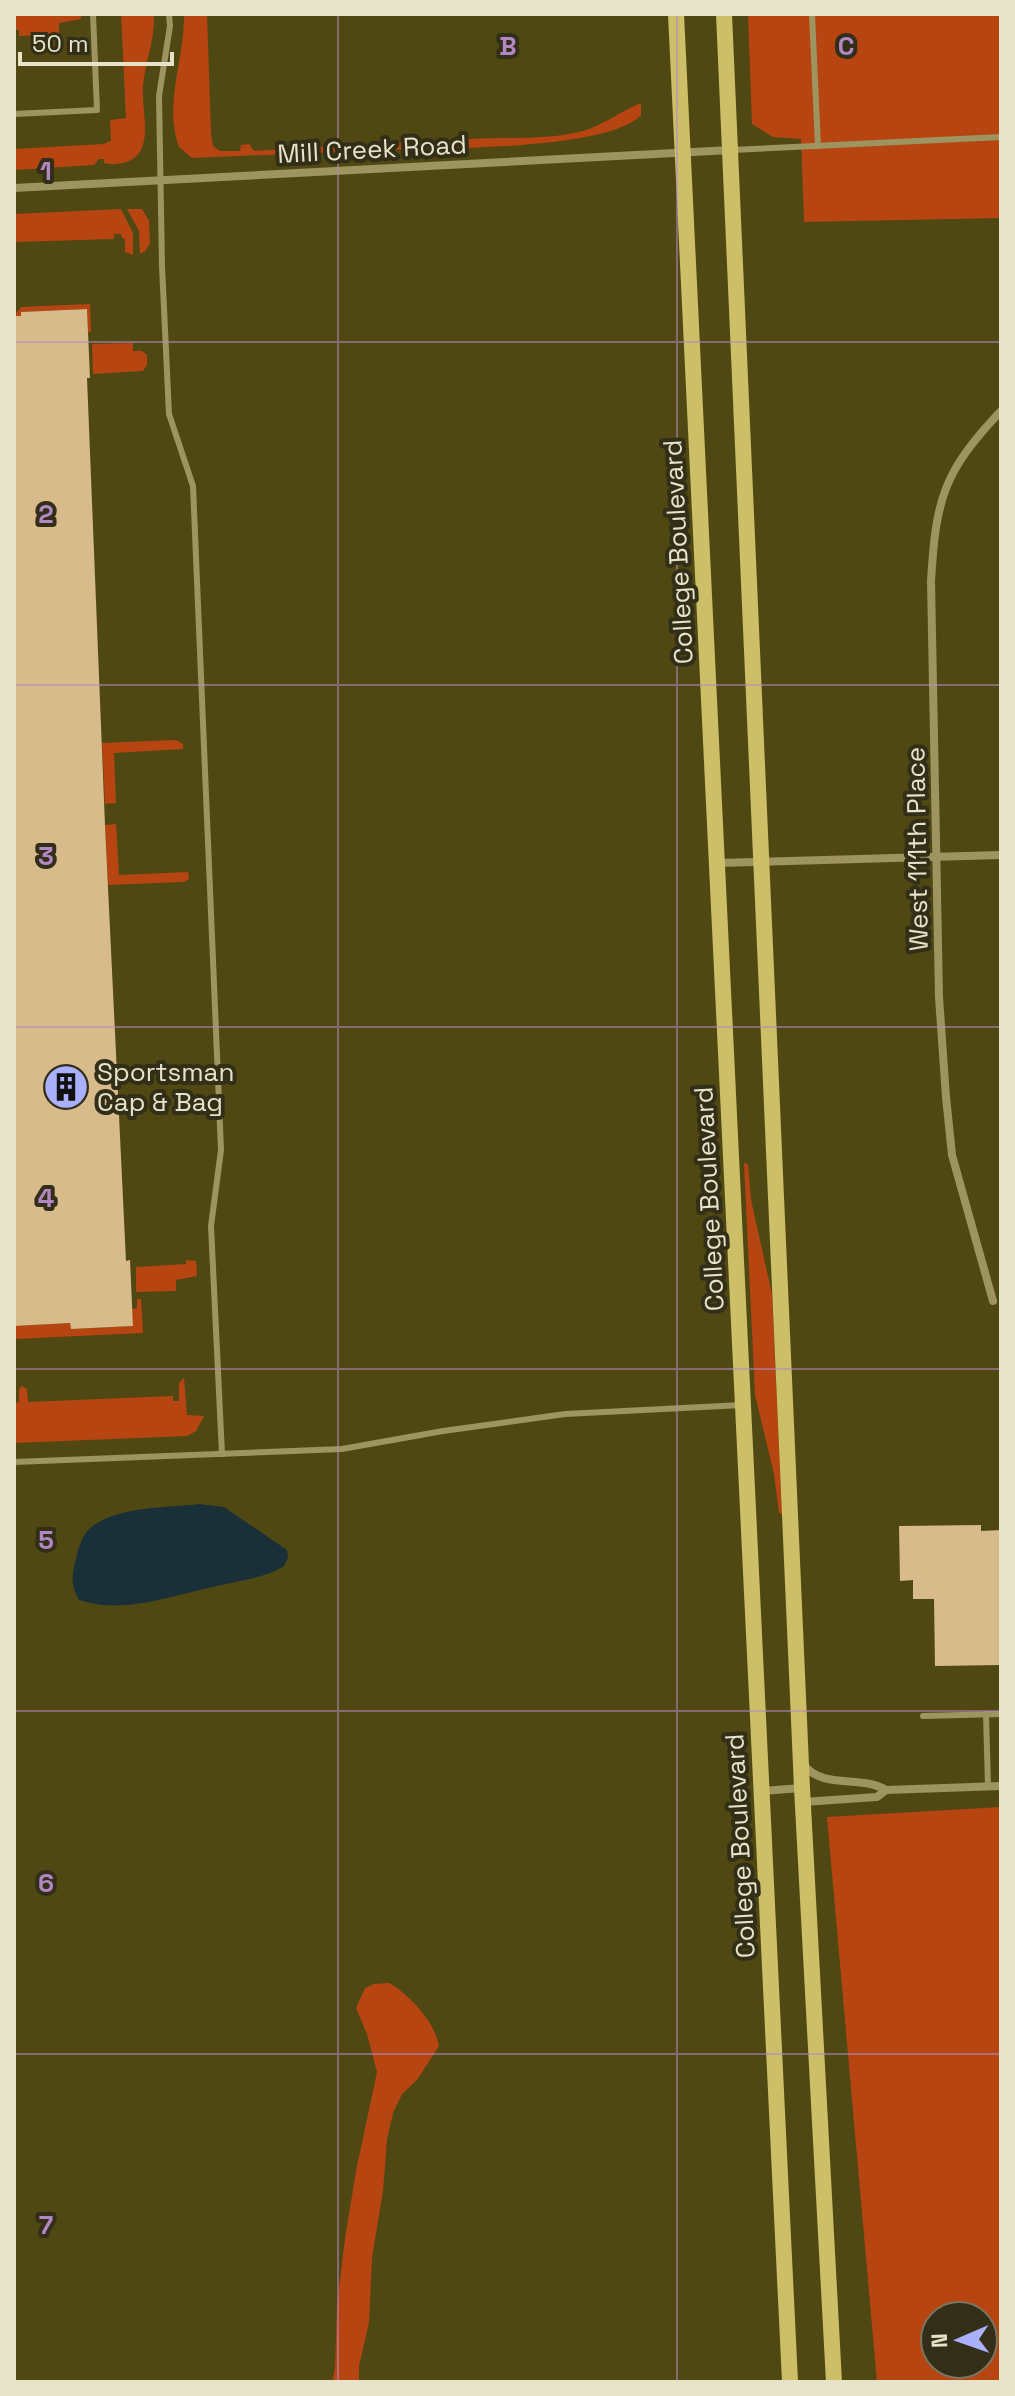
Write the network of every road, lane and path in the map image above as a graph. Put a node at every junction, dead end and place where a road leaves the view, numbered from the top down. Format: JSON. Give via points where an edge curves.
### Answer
{"nodes":[{"id":1,"x":93,"y":14,"type":"edge"},
{"id":2,"x":169,"y":14,"type":"edge"},
{"id":3,"x":676,"y":14,"type":"edge"},
{"id":4,"x":724,"y":14,"type":"edge"},
{"id":5,"x":812,"y":14,"type":"edge"},
{"id":6,"x":14,"y":114,"type":"edge"},
{"id":7,"x":1001,"y":137,"type":"edge"},
{"id":8,"x":818,"y":146,"type":"junction"},
{"id":9,"x":731,"y":150,"type":"junction"},
{"id":10,"x":683,"y":151,"type":"junction"},
{"id":11,"x":162,"y":181,"type":"junction"},
{"id":12,"x":14,"y":188,"type":"edge"},
{"id":13,"x":1001,"y":411,"type":"edge"},
{"id":14,"x":1001,"y":855,"type":"edge"},
{"id":15,"x":937,"y":857,"type":"junction"},
{"id":16,"x":764,"y":861,"type":"junction"},
{"id":17,"x":717,"y":863,"type":"junction"},
{"id":18,"x":993,"y":1301,"type":"dead end"},
{"id":19,"x":742,"y":1405,"type":"junction"},
{"id":20,"x":222,"y":1454,"type":"junction"},
{"id":21,"x":14,"y":1462,"type":"edge"},
{"id":22,"x":986,"y":1714,"type":"junction"},
{"id":23,"x":1001,"y":1714,"type":"edge"},
{"id":24,"x":923,"y":1716,"type":"dead end"},
{"id":25,"x":802,"y":1763,"type":"junction"},
{"id":26,"x":988,"y":1786,"type":"junction"},
{"id":27,"x":1001,"y":1786,"type":"edge"},
{"id":28,"x":886,"y":1790,"type":"junction"},
{"id":29,"x":761,"y":1791,"type":"junction"},
{"id":30,"x":803,"y":1795,"type":"junction"},
{"id":31,"x":790,"y":2382,"type":"edge"},
{"id":32,"x":834,"y":2382,"type":"edge"}],
"edges":[{"from":1,"to":6,"type":"lane","via":[[97,110]]},
{"from":2,"to":11,"type":"lane","via":[[159,96]]},
{"from":3,"to":10,"type":"main road","name":"College Boulevard"},
{"from":4,"to":9,"type":"main road"},
{"from":5,"to":8,"type":"lane"},
{"from":7,"to":8,"type":"lane"},
{"from":8,"to":9,"type":"lane"},
{"from":9,"to":10,"type":"street","name":"Mill Creek Road"},
{"from":9,"to":16,"type":"main road"},
{"from":10,"to":11,"type":"street","name":"Mill Creek Road"},
{"from":10,"to":17,"type":"main road","name":"College Boulevard"},
{"from":11,"to":12,"type":"street","name":"Mill Creek Road"},
{"from":11,"to":20,"type":"lane","via":[[169,414],[194,501],[221,1150],[211,1226]]},
{"from":13,"to":15,"type":"street","name":"West 111th Place","via":[[950,476],[934,535]]},
{"from":14,"to":15,"type":"street"},
{"from":15,"to":16,"type":"street"},
{"from":15,"to":18,"type":"street","name":"West 111th Place","via":[[939,997],[952,1155]]},
{"from":16,"to":17,"type":"street"},
{"from":16,"to":25,"type":"main road"},
{"from":17,"to":19,"type":"main road","name":"College Boulevard"},
{"from":19,"to":20,"type":"lane","via":[[565,1414],[342,1449]]},
{"from":19,"to":29,"type":"main road","name":"College Boulevard"},
{"from":20,"to":21,"type":"lane"},
{"from":22,"to":23,"type":"lane"},
{"from":22,"to":24,"type":"lane"},
{"from":22,"to":26,"type":"lane"},
{"from":25,"to":28,"type":"street","via":[[822,1779],[875,1783]]},
{"from":25,"to":30,"type":"main road"},
{"from":26,"to":27,"type":"street"},
{"from":26,"to":28,"type":"street"},
{"from":28,"to":30,"type":"street","via":[[877,1797]]},
{"from":29,"to":30,"type":"street"},
{"from":29,"to":31,"type":"main road","name":"College Boulevard"},
{"from":30,"to":32,"type":"main road"}]}
